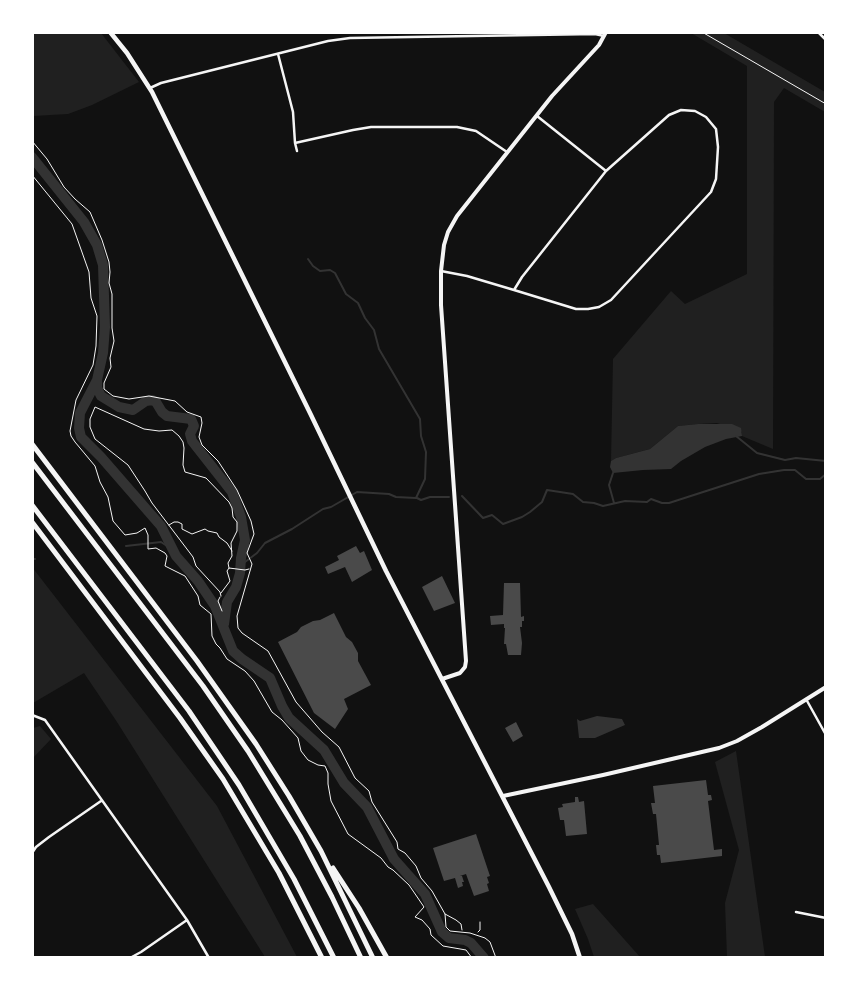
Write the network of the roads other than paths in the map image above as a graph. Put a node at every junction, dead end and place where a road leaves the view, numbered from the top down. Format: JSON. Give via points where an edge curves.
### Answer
{"nodes":[{"id":1,"x":110,"y":32,"type":"edge"},
{"id":2,"x":350,"y":32,"type":"edge"},
{"id":3,"x":818,"y":32,"type":"edge"},
{"id":4,"x":605,"y":34,"type":"edge"},
{"id":5,"x":350,"y":38,"type":"junction"},
{"id":6,"x":826,"y":40,"type":"edge"},
{"id":7,"x":278,"y":54,"type":"junction"},
{"id":8,"x":150,"y":88,"type":"junction"},
{"id":9,"x":537,"y":116,"type":"junction"},
{"id":10,"x":295,"y":143,"type":"junction"},
{"id":11,"x":297,"y":151,"type":"dead end"},
{"id":12,"x":508,"y":152,"type":"junction"},
{"id":13,"x":606,"y":171,"type":"junction"},
{"id":14,"x":441,"y":271,"type":"junction"},
{"id":15,"x":514,"y":290,"type":"junction"},
{"id":16,"x":32,"y":444,"type":"edge"},
{"id":17,"x":32,"y":462,"type":"edge"},
{"id":18,"x":32,"y":505,"type":"edge"},
{"id":19,"x":32,"y":522,"type":"edge"},
{"id":20,"x":442,"y":679,"type":"junction"},
{"id":21,"x":826,"y":687,"type":"edge"},
{"id":22,"x":806,"y":699,"type":"junction"},
{"id":23,"x":32,"y":715,"type":"edge"},
{"id":24,"x":826,"y":735,"type":"edge"},
{"id":25,"x":503,"y":796,"type":"junction"},
{"id":26,"x":101,"y":801,"type":"junction"},
{"id":27,"x":311,"y":834,"type":"junction"},
{"id":28,"x":32,"y":853,"type":"edge"},
{"id":29,"x":796,"y":912,"type":"dead end"},
{"id":30,"x":826,"y":918,"type":"edge"},
{"id":31,"x":187,"y":920,"type":"junction"},
{"id":32,"x":130,"y":958,"type":"edge"},
{"id":33,"x":209,"y":958,"type":"edge"},
{"id":34,"x":322,"y":958,"type":"edge"},
{"id":35,"x":334,"y":958,"type":"edge"},
{"id":36,"x":361,"y":958,"type":"edge"},
{"id":37,"x":373,"y":958,"type":"edge"},
{"id":38,"x":387,"y":958,"type":"edge"},
{"id":39,"x":580,"y":958,"type":"edge"}],
"edges":[{"from":1,"to":8,"type":"main road"},
{"from":2,"to":5,"type":"street"},
{"from":3,"to":6,"type":"street"},
{"from":4,"to":5,"type":"street"},
{"from":4,"to":9,"type":"street"},
{"from":5,"to":7,"type":"street"},
{"from":7,"to":8,"type":"street"},
{"from":7,"to":10,"type":"street","via":[[292,112]]},
{"from":8,"to":20,"type":"main road"},
{"from":9,"to":12,"type":"street"},
{"from":9,"to":13,"type":"street"},
{"from":10,"to":11,"type":"street"},
{"from":10,"to":12,"type":"street","via":[[371,127],[457,127],[476,131]]},
{"from":12,"to":14,"type":"street","via":[[457,216],[444,245]]},
{"from":13,"to":15,"type":"street"},
{"from":13,"to":15,"type":"street","via":[[669,115],[681,110],[706,117],[716,129],[716,179],[711,192],[611,300],[599,308],[576,309]]},
{"from":14,"to":15,"type":"street"},
{"from":14,"to":20,"type":"street","via":[[466,661],[460,673]]},
{"from":16,"to":27,"type":"highway","via":[[222,695],[268,762]]},
{"from":17,"to":36,"type":"highway","via":[[206,691],[252,757],[311,856]]},
{"from":18,"to":35,"type":"highway","via":[[215,748],[275,844]]},
{"from":19,"to":34,"type":"highway","via":[[219,773],[272,861]]},
{"from":20,"to":25,"type":"main road"},
{"from":21,"to":22,"type":"street"},
{"from":22,"to":24,"type":"street"},
{"from":22,"to":25,"type":"street","via":[[762,727],[719,748]]},
{"from":23,"to":26,"type":"street","via":[[45,720]]},
{"from":25,"to":39,"type":"main road","via":[[568,926]]},
{"from":26,"to":28,"type":"street","via":[[49,837]]},
{"from":26,"to":31,"type":"street"},
{"from":27,"to":37,"type":"highway"},
{"from":27,"to":38,"type":"highway"},
{"from":29,"to":30,"type":"street"},
{"from":31,"to":32,"type":"street"},
{"from":31,"to":33,"type":"street"}]}
